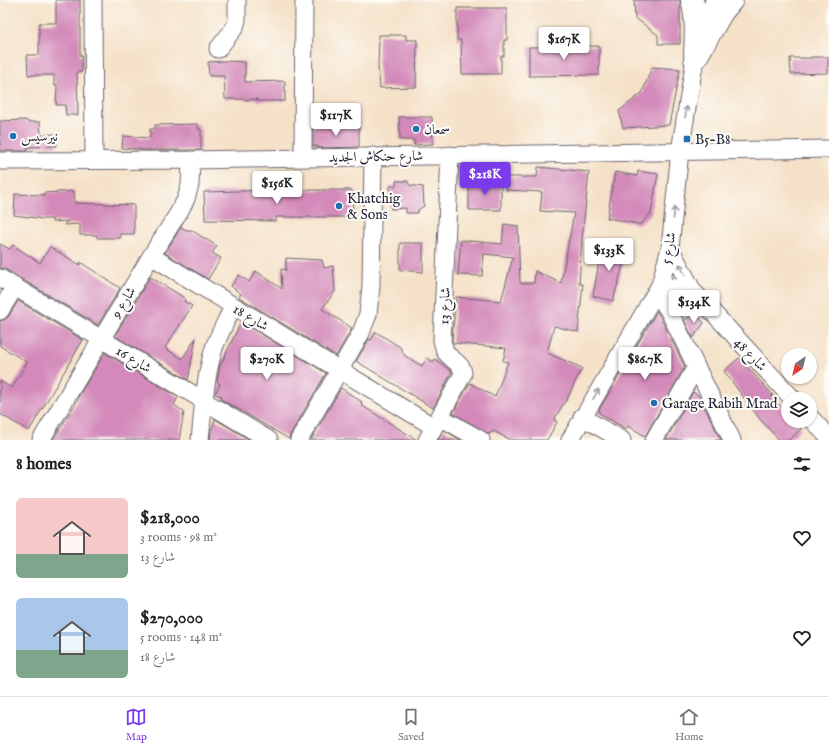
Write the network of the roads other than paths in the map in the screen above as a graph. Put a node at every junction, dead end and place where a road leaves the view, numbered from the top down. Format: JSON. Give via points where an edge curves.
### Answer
{"nodes":[{"id":1,"x":93,"y":0,"type":"edge"},
{"id":2,"x":237,"y":0,"type":"edge"},
{"id":3,"x":304,"y":0,"type":"edge"},
{"id":4,"x":692,"y":0,"type":"edge"},
{"id":5,"x":714,"y":0,"type":"edge"},
{"id":6,"x":732,"y":0,"type":"edge"},
{"id":7,"x":218,"y":49,"type":"dead end"},
{"id":8,"x":695,"y":59,"type":"junction"},
{"id":9,"x":829,"y":149,"type":"edge"},
{"id":10,"x":680,"y":151,"type":"junction"},
{"id":11,"x":450,"y":155,"type":"junction"},
{"id":12,"x":373,"y":156,"type":"junction"},
{"id":13,"x":303,"y":157,"type":"junction"},
{"id":14,"x":94,"y":160,"type":"junction"},
{"id":15,"x":191,"y":160,"type":"junction"},
{"id":16,"x":0,"y":161,"type":"edge"},
{"id":17,"x":670,"y":248,"type":"junction"},
{"id":18,"x":151,"y":256,"type":"junction"},
{"id":19,"x":0,"y":278,"type":"edge"},
{"id":20,"x":14,"y":287,"type":"junction"},
{"id":21,"x":657,"y":290,"type":"junction"},
{"id":22,"x":693,"y":291,"type":"junction"},
{"id":23,"x":233,"y":306,"type":"junction"},
{"id":24,"x":0,"y":311,"type":"edge"},
{"id":25,"x":101,"y":340,"type":"junction"},
{"id":26,"x":696,"y":367,"type":"junction"},
{"id":27,"x":339,"y":370,"type":"junction"},
{"id":28,"x":787,"y":392,"type":"edge"},
{"id":29,"x":204,"y":401,"type":"junction"},
{"id":30,"x":582,"y":417,"type":"junction"},
{"id":31,"x":817,"y":425,"type":"edge"},
{"id":32,"x":434,"y":428,"type":"edge"},
{"id":33,"x":829,"y":438,"type":"edge"},
{"id":34,"x":41,"y":440,"type":"edge"},
{"id":35,"x":200,"y":440,"type":"edge"},
{"id":36,"x":269,"y":440,"type":"edge"},
{"id":37,"x":299,"y":440,"type":"edge"},
{"id":38,"x":481,"y":440,"type":"edge"},
{"id":39,"x":570,"y":440,"type":"edge"},
{"id":40,"x":622,"y":440,"type":"edge"},
{"id":41,"x":654,"y":440,"type":"edge"},
{"id":42,"x":732,"y":440,"type":"edge"}],
"edges":[{"from":1,"to":14,"type":"street"},
{"from":2,"to":7,"type":"street","via":[[235,27]]},
{"from":3,"to":13,"type":"street"},
{"from":4,"to":8,"type":"highway","via":[[697,26]]},
{"from":5,"to":8,"type":"street","name":"شارع 5"},
{"from":6,"to":8,"type":"highway","via":[[722,12]]},
{"from":10,"to":8,"type":"street","name":"شارع 5","one_way":true},
{"from":9,"to":10,"type":"street","name":"شارع حنكاش الجديد"},
{"from":10,"to":11,"type":"street","name":"شارع حنكاش الجديد"},
{"from":17,"to":10,"type":"street","name":"شارع 5","one_way":true},
{"from":11,"to":12,"type":"street","name":"شارع حنكاش الجديد"},
{"from":11,"to":32,"type":"street","name":"شارع 13","via":[[442,340],[445,352],[461,367],[463,374]]},
{"from":12,"to":13,"type":"street","name":"شارع حنكاش الجديد"},
{"from":12,"to":27,"type":"street","via":[[371,286],[368,314],[361,333]]},
{"from":13,"to":15,"type":"street","name":"شارع حنكاش الجديد"},
{"from":14,"to":15,"type":"street","name":"شارع حنكاش الجديد"},
{"from":14,"to":16,"type":"street","name":"شارع حنكاش الجديد"},
{"from":15,"to":18,"type":"street","name":"شارع 9","via":[[190,185],[186,199]]},
{"from":17,"to":21,"type":"street","name":"شارع 5"},
{"from":22,"to":17,"type":"street","name":"شارع 48","one_way":true},
{"from":18,"to":23,"type":"street","name":"شارع 18"},
{"from":18,"to":25,"type":"street","name":"شارع 9"},
{"from":19,"to":20,"type":"street","name":"شارع 16"},
{"from":20,"to":24,"type":"street"},
{"from":20,"to":25,"type":"street","name":"شارع 16"},
{"from":21,"to":22,"type":"street"},
{"from":21,"to":26,"type":"street","via":[[670,311]]},
{"from":30,"to":21,"type":"street","name":"شارع 5","one_way":true},
{"from":22,"to":28,"type":"street","name":"شارع 48"},
{"from":23,"to":27,"type":"street","name":"شارع 18"},
{"from":23,"to":29,"type":"street","via":[[215,347]]},
{"from":25,"to":29,"type":"street","name":"شارع 16"},
{"from":25,"to":34,"type":"street","name":"شارع 9"},
{"from":26,"to":41,"type":"street"},
{"from":26,"to":42,"type":"street"},
{"from":27,"to":32,"type":"street","name":"شارع 18"},
{"from":27,"to":37,"type":"street"},
{"from":29,"to":35,"type":"street"},
{"from":29,"to":36,"type":"street","name":"شارع 16"},
{"from":30,"to":39,"type":"street","name":"شارع 5"},
{"from":30,"to":40,"type":"street"},
{"from":31,"to":33,"type":"street"},
{"from":32,"to":38,"type":"street","name":"شارع 18"}]}
